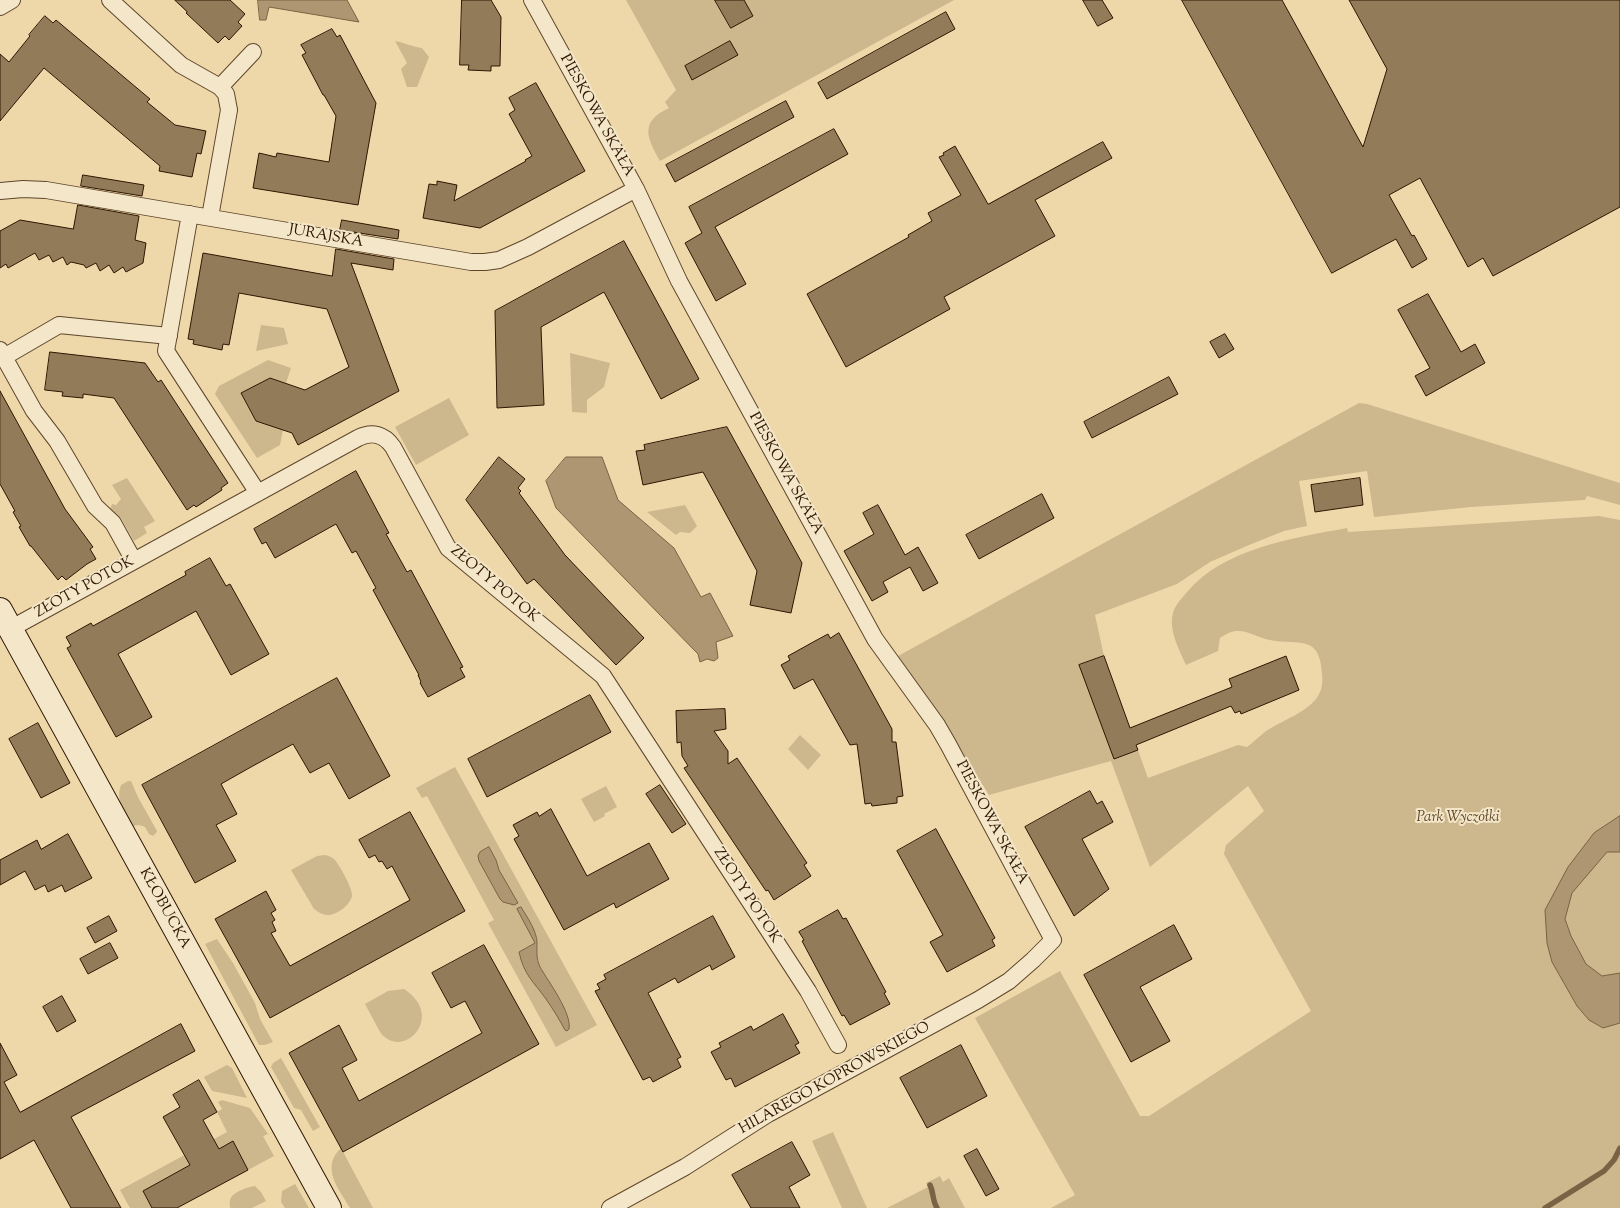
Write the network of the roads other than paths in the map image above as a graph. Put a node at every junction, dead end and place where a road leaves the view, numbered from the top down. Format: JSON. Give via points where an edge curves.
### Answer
{"nodes":[{"id":1,"x":12,"y":0,"type":"edge"},
{"id":2,"x":110,"y":0,"type":"edge"},
{"id":3,"x":532,"y":0,"type":"edge"},
{"id":4,"x":0,"y":7,"type":"edge"},
{"id":5,"x":253,"y":52,"type":"dead end"},
{"id":6,"x":220,"y":86,"type":"junction"},
{"id":7,"x":636,"y":189,"type":"junction"},
{"id":8,"x":0,"y":191,"type":"edge"},
{"id":9,"x":190,"y":214,"type":"junction"},
{"id":10,"x":210,"y":217,"type":"junction"},
{"id":11,"x":169,"y":336,"type":"junction"},
{"id":12,"x":2,"y":353,"type":"edge"},
{"id":13,"x":258,"y":493,"type":"junction"},
{"id":14,"x":134,"y":561,"type":"junction"},
{"id":15,"x":5,"y":619,"type":"edge"},
{"id":16,"x":1053,"y":940,"type":"joint"},
{"id":17,"x":838,"y":1045,"type":"dead end"},
{"id":18,"x":329,"y":1208,"type":"edge"},
{"id":19,"x":610,"y":1208,"type":"edge"}],
"edges":[{"from":1,"to":4,"type":"street"},
{"from":2,"to":6,"type":"street","via":[[181,66]]},
{"from":3,"to":7,"type":"street","name":"PIESKOWA SKAŁA"},
{"from":5,"to":6,"type":"street"},
{"from":6,"to":10,"type":"street","via":[[226,94],[229,110]]},
{"from":7,"to":10,"type":"street","name":"JURAJSKA","via":[[528,247],[499,260],[485,262]]},
{"from":7,"to":16,"type":"street","name":"PIESKOWA SKAŁA","via":[[680,281],[875,639],[937,725]]},
{"from":8,"to":9,"type":"street","name":"JURAJSKA","via":[[46,190]]},
{"from":9,"to":10,"type":"street","name":"JURAJSKA"},
{"from":9,"to":11,"type":"street"},
{"from":11,"to":12,"type":"street","via":[[59,325]]},
{"from":11,"to":13,"type":"street","via":[[166,351]]},
{"from":12,"to":14,"type":"street","via":[[94,506],[113,523]]},
{"from":13,"to":14,"type":"street","name":"ZŁOTY POTOK"},
{"from":13,"to":17,"type":"street","name":"ZŁOTY POTOK","via":[[365,435],[378,435],[389,442],[448,548],[604,676],[808,991]]},
{"from":14,"to":15,"type":"street","name":"ZŁOTY POTOK"},
{"from":15,"to":18,"type":"street","name":"KŁOBUCKA"},
{"from":16,"to":19,"type":"street","name":"HILAREGO KOPROWSKIEGO","via":[[1009,981],[978,1000],[768,1114],[685,1167]]}]}
